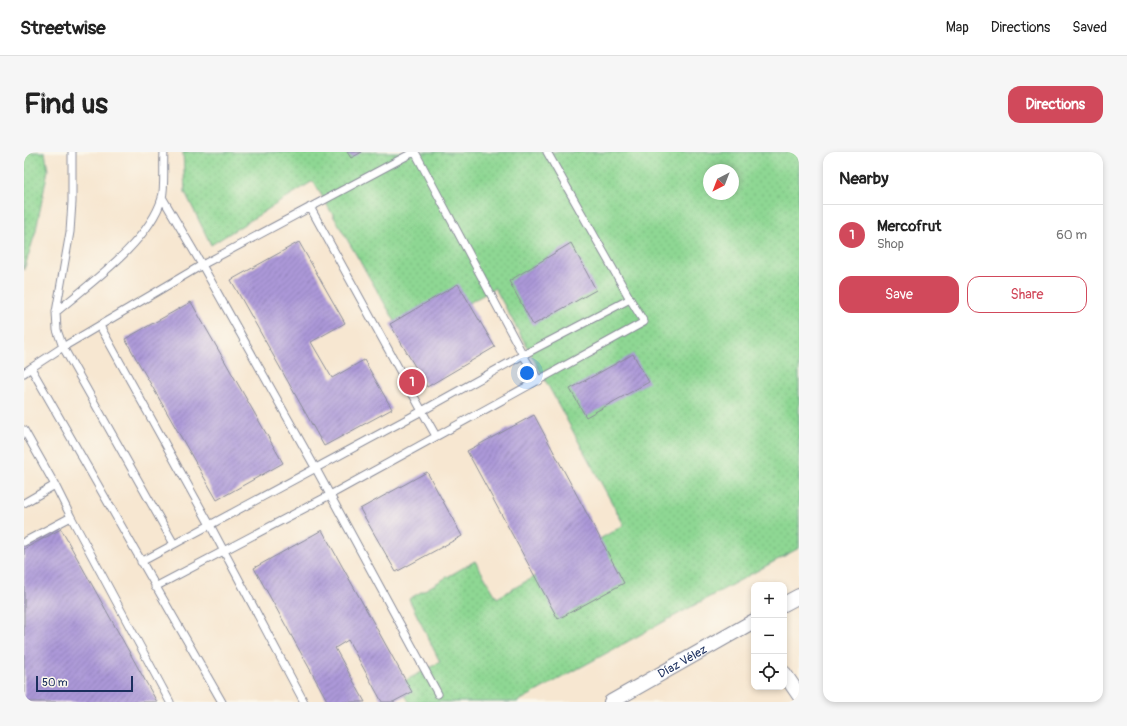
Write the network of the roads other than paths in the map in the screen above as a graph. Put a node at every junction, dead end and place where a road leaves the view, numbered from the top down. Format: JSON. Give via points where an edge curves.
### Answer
{"nodes":[{"id":1,"x":72,"y":152,"type":"edge"},
{"id":2,"x":164,"y":152,"type":"edge"},
{"id":3,"x":414,"y":152,"type":"edge"},
{"id":4,"x":547,"y":152,"type":"edge"},
{"id":5,"x":162,"y":197,"type":"junction"},
{"id":6,"x":310,"y":207,"type":"junction"},
{"id":7,"x":202,"y":265,"type":"junction"},
{"id":8,"x":630,"y":299,"type":"junction"},
{"id":9,"x":56,"y":312,"type":"junction"},
{"id":10,"x":100,"y":326,"type":"junction"},
{"id":11,"x":63,"y":347,"type":"junction"},
{"id":12,"x":523,"y":354,"type":"junction"},
{"id":13,"x":31,"y":368,"type":"junction"},
{"id":14,"x":24,"y":373,"type":"edge"},
{"id":15,"x":539,"y":381,"type":"junction"},
{"id":16,"x":422,"y":411,"type":"junction"},
{"id":17,"x":24,"y":430,"type":"edge"},
{"id":18,"x":436,"y":436,"type":"junction"},
{"id":19,"x":31,"y":442,"type":"junction"},
{"id":20,"x":24,"y":446,"type":"edge"},
{"id":21,"x":316,"y":469,"type":"junction"},
{"id":22,"x":55,"y":485,"type":"junction"},
{"id":23,"x":330,"y":495,"type":"junction"},
{"id":24,"x":24,"y":503,"type":"edge"},
{"id":25,"x":71,"y":517,"type":"junction"},
{"id":26,"x":210,"y":525,"type":"junction"},
{"id":27,"x":24,"y":542,"type":"edge"},
{"id":28,"x":174,"y":544,"type":"junction"},
{"id":29,"x":223,"y":550,"type":"junction"},
{"id":30,"x":141,"y":562,"type":"junction"},
{"id":31,"x":155,"y":587,"type":"junction"},
{"id":32,"x":799,"y":596,"type":"edge"},
{"id":33,"x":787,"y":602,"type":"edge"},
{"id":34,"x":751,"y":626,"type":"edge"},
{"id":35,"x":787,"y":677,"type":"edge"},
{"id":36,"x":438,"y":694,"type":"dead end"},
{"id":37,"x":799,"y":695,"type":"edge"},
{"id":38,"x":170,"y":702,"type":"edge"},
{"id":39,"x":222,"y":702,"type":"edge"},
{"id":40,"x":304,"y":702,"type":"edge"},
{"id":41,"x":611,"y":702,"type":"edge"}],
"edges":[{"from":1,"to":9,"type":"lane","via":[[70,232]]},
{"from":2,"to":5,"type":"lane"},
{"from":3,"to":6,"type":"lane"},
{"from":3,"to":12,"type":"lane"},
{"from":4,"to":8,"type":"lane"},
{"from":5,"to":7,"type":"lane"},
{"from":5,"to":9,"type":"lane","via":[[156,215],[131,248]]},
{"from":6,"to":7,"type":"lane"},
{"from":6,"to":16,"type":"lane"},
{"from":7,"to":10,"type":"lane"},
{"from":7,"to":21,"type":"lane"},
{"from":8,"to":12,"type":"lane"},
{"from":8,"to":15,"type":"lane","via":[[644,322]]},
{"from":9,"to":11,"type":"lane","via":[[57,330]]},
{"from":10,"to":11,"type":"lane"},
{"from":10,"to":26,"type":"lane"},
{"from":11,"to":13,"type":"lane"},
{"from":11,"to":28,"type":"lane"},
{"from":12,"to":15,"type":"lane"},
{"from":12,"to":16,"type":"lane"},
{"from":13,"to":14,"type":"lane"},
{"from":13,"to":30,"type":"lane"},
{"from":15,"to":18,"type":"lane"},
{"from":16,"to":18,"type":"lane"},
{"from":16,"to":21,"type":"lane"},
{"from":17,"to":19,"type":"lane"},
{"from":18,"to":23,"type":"lane"},
{"from":19,"to":20,"type":"lane"},
{"from":19,"to":22,"type":"lane"},
{"from":21,"to":23,"type":"lane"},
{"from":21,"to":26,"type":"lane"},
{"from":22,"to":24,"type":"lane"},
{"from":22,"to":25,"type":"lane"},
{"from":23,"to":29,"type":"lane"},
{"from":23,"to":36,"type":"lane"},
{"from":25,"to":27,"type":"lane"},
{"from":25,"to":38,"type":"lane"},
{"from":26,"to":28,"type":"lane"},
{"from":26,"to":29,"type":"lane"},
{"from":28,"to":30,"type":"lane"},
{"from":29,"to":31,"type":"lane"},
{"from":29,"to":40,"type":"lane"},
{"from":30,"to":31,"type":"lane"},
{"from":31,"to":39,"type":"lane"},
{"from":32,"to":33,"type":"street"},
{"from":34,"to":41,"type":"street","name":"Díaz Vélez"},
{"from":35,"to":37,"type":"street"}]}
